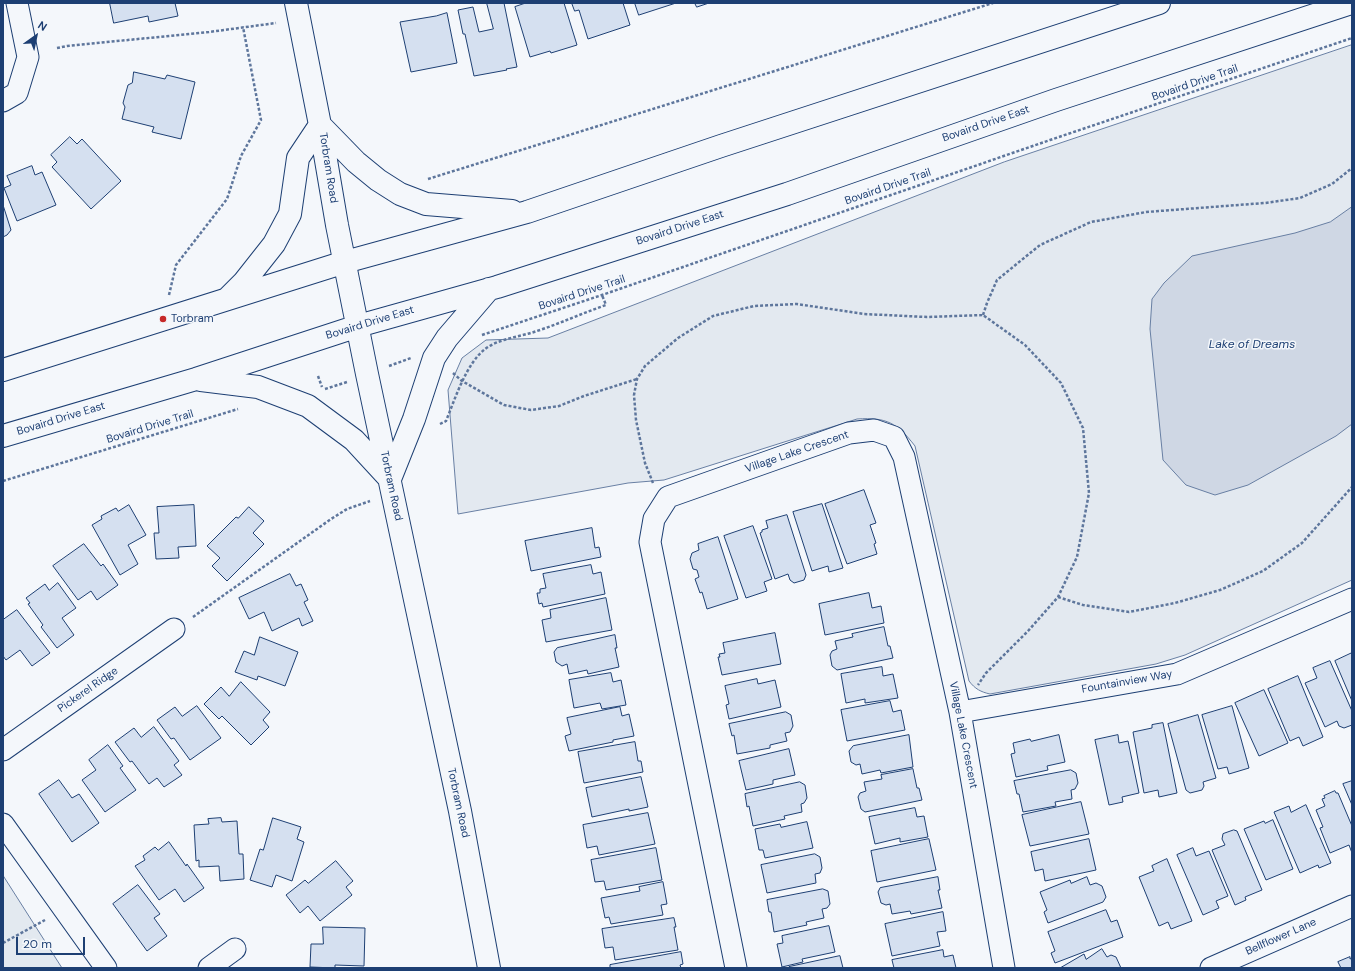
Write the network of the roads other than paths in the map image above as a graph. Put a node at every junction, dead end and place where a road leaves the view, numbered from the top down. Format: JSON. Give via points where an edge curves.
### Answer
{"nodes":[{"id":1,"x":17,"y":3,"type":"edge"},
{"id":2,"x":1159,"y":3,"type":"edge"},
{"id":3,"x":1351,"y":3,"type":"edge"},
{"id":4,"x":298,"y":11,"type":"edge"},
{"id":5,"x":3,"y":101,"type":"edge"},
{"id":6,"x":320,"y":125,"type":"junction"},
{"id":7,"x":527,"y":212,"type":"junction"},
{"id":8,"x":345,"y":262,"type":"junction"},
{"id":9,"x":489,"y":289,"type":"junction"},
{"id":10,"x":227,"y":299,"type":"junction"},
{"id":11,"x":358,"y":326,"type":"junction"},
{"id":12,"x":3,"y":370,"type":"edge"},
{"id":13,"x":196,"y":379,"type":"junction"},
{"id":14,"x":3,"y":436,"type":"edge"},
{"id":15,"x":391,"y":486,"type":"junction"},
{"id":16,"x":1352,"y":599,"type":"edge"},
{"id":17,"x":174,"y":629,"type":"road end"},
{"id":18,"x":960,"y":712,"type":"junction"},
{"id":19,"x":3,"y":750,"type":"edge"},
{"id":20,"x":3,"y":824,"type":"edge"},
{"id":21,"x":1352,"y":906,"type":"edge"},
{"id":22,"x":235,"y":949,"type":"dead end"},
{"id":23,"x":106,"y":968,"type":"edge"},
{"id":24,"x":209,"y":968,"type":"edge"},
{"id":25,"x":489,"y":968,"type":"edge"},
{"id":26,"x":736,"y":968,"type":"edge"},
{"id":27,"x":1004,"y":968,"type":"edge"},
{"id":28,"x":1211,"y":968,"type":"edge"}],
"edges":[{"from":1,"to":5,"type":"street","via":[[28,57],[17,93]]},
{"from":2,"to":7,"type":"main road"},
{"from":3,"to":9,"type":"main road","name":"Bovaird Drive East","via":[[1056,100],[786,194]]},
{"from":4,"to":6,"type":"main road","name":"Torbram Road"},
{"from":6,"to":7,"type":"main road","via":[[356,162],[400,194],[426,204]]},
{"from":6,"to":8,"type":"main road","name":"Torbram Road"},
{"from":6,"to":10,"type":"main road","via":[[298,158],[290,214],[274,244]]},
{"from":7,"to":8,"type":"main road"},
{"from":8,"to":10,"type":"main road"},
{"from":8,"to":11,"type":"main road","name":"Torbram Road"},
{"from":9,"to":11,"type":"main road","name":"Bovaird Drive East"},
{"from":9,"to":15,"type":"main road","via":[[447,338],[434,358]]},
{"from":10,"to":12,"type":"main road"},
{"from":11,"to":13,"type":"main road","name":"Bovaird Drive East"},
{"from":11,"to":15,"type":"main road","name":"Torbram Road"},
{"from":13,"to":14,"type":"main road","name":"Bovaird Drive East"},
{"from":13,"to":15,"type":"main road","via":[[258,387],[308,406],[354,440]]},
{"from":15,"to":25,"type":"main road","name":"Torbram Road","via":[[460,811]]},
{"from":16,"to":18,"type":"street","name":"Fountainview Way","via":[[1177,674]]},
{"from":17,"to":19,"type":"street","name":"Pickerel Ridge"},
{"from":18,"to":26,"type":"street","name":"Village Lake Crescent","via":[[904,457],[894,437],[874,430],[849,433],[668,497],[654,518],[650,542]]},
{"from":18,"to":27,"type":"street","name":"Village Lake Crescent"},
{"from":20,"to":23,"type":"street"},
{"from":21,"to":28,"type":"street","name":"Bellflower Lane"},
{"from":22,"to":24,"type":"street"}]}
